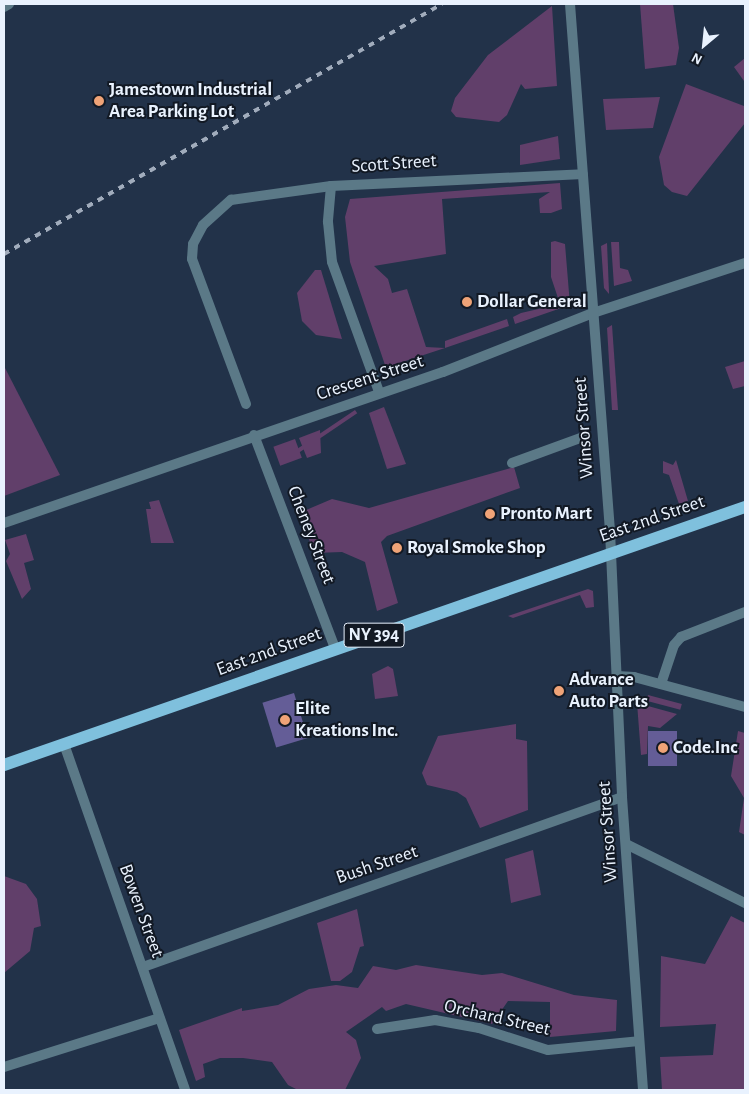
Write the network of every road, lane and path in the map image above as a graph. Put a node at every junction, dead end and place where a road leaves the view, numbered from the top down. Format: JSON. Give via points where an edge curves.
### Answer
{"nodes":[{"id":1,"x":9,"y":4,"type":"edge"},
{"id":2,"x":570,"y":4,"type":"edge"},
{"id":3,"x":4,"y":7,"type":"edge"},
{"id":4,"x":583,"y":174,"type":"junction"},
{"id":5,"x":331,"y":186,"type":"junction"},
{"id":6,"x":745,"y":263,"type":"edge"},
{"id":7,"x":593,"y":313,"type":"junction"},
{"id":8,"x":379,"y":392,"type":"junction"},
{"id":9,"x":246,"y":404,"type":"dead end"},
{"id":10,"x":254,"y":435,"type":"junction"},
{"id":11,"x":582,"y":437,"type":"dead end"},
{"id":12,"x":512,"y":463,"type":"dead end"},
{"id":13,"x":745,"y":507,"type":"edge"},
{"id":14,"x":4,"y":523,"type":"edge"},
{"id":15,"x":611,"y":552,"type":"junction"},
{"id":16,"x":745,"y":612,"type":"edge"},
{"id":17,"x":334,"y":648,"type":"junction"},
{"id":18,"x":618,"y":676,"type":"junction"},
{"id":19,"x":661,"y":684,"type":"junction"},
{"id":20,"x":745,"y":707,"type":"edge"},
{"id":21,"x":64,"y":744,"type":"junction"},
{"id":22,"x":4,"y":765,"type":"edge"},
{"id":23,"x":622,"y":797,"type":"junction"},
{"id":24,"x":626,"y":844,"type":"junction"},
{"id":25,"x":745,"y":903,"type":"edge"},
{"id":26,"x":143,"y":967,"type":"junction"},
{"id":27,"x":159,"y":1018,"type":"junction"},
{"id":28,"x":377,"y":1029,"type":"dead end"},
{"id":29,"x":639,"y":1041,"type":"junction"},
{"id":30,"x":4,"y":1067,"type":"edge"},
{"id":31,"x":185,"y":1090,"type":"edge"},
{"id":32,"x":643,"y":1090,"type":"edge"}],
"edges":[{"from":1,"to":3,"type":"street"},
{"from":2,"to":4,"type":"street","name":"Winsor Street"},
{"from":4,"to":5,"type":"street","name":"Scott Street"},
{"from":4,"to":7,"type":"street","name":"Winsor Street"},
{"from":5,"to":8,"type":"street","via":[[328,222],[332,262]]},
{"from":5,"to":9,"type":"street","name":"Scott Street","via":[[231,200],[212,213],[193,244],[192,259]]},
{"from":6,"to":7,"type":"street","name":"Crescent Street"},
{"from":7,"to":8,"type":"street","name":"Crescent Street","via":[[443,372]]},
{"from":7,"to":15,"type":"street","name":"Winsor Street"},
{"from":8,"to":10,"type":"street","name":"Crescent Street"},
{"from":10,"to":14,"type":"street","name":"Crescent Street"},
{"from":10,"to":17,"type":"street","name":"Cheney Street"},
{"from":11,"to":12,"type":"street"},
{"from":13,"to":15,"type":"main road","name":"East 2nd Street","number":"NY 394"},
{"from":15,"to":17,"type":"main road","name":"East 2nd Street","number":"NY 394"},
{"from":15,"to":18,"type":"street","name":"Winsor Street"},
{"from":16,"to":19,"type":"street","via":[[681,637],[674,645]]},
{"from":17,"to":21,"type":"main road","name":"East 2nd Street","number":"NY 394"},
{"from":18,"to":19,"type":"street"},
{"from":18,"to":23,"type":"street","name":"Winsor Street"},
{"from":19,"to":20,"type":"street"},
{"from":21,"to":22,"type":"main road","name":"East 2nd Street","number":"NY 394"},
{"from":21,"to":26,"type":"street","name":"Bowen Street"},
{"from":23,"to":24,"type":"street","name":"Winsor Street"},
{"from":23,"to":26,"type":"street","name":"Bush Street"},
{"from":24,"to":25,"type":"street"},
{"from":24,"to":29,"type":"street","name":"Winsor Street"},
{"from":26,"to":27,"type":"street","name":"Bowen Street"},
{"from":27,"to":30,"type":"street"},
{"from":27,"to":31,"type":"street","name":"Bowen Street"},
{"from":28,"to":29,"type":"street","name":"Orchard Street","via":[[435,1020],[479,1028],[548,1050]]},
{"from":29,"to":32,"type":"street","name":"Winsor Street"}]}
